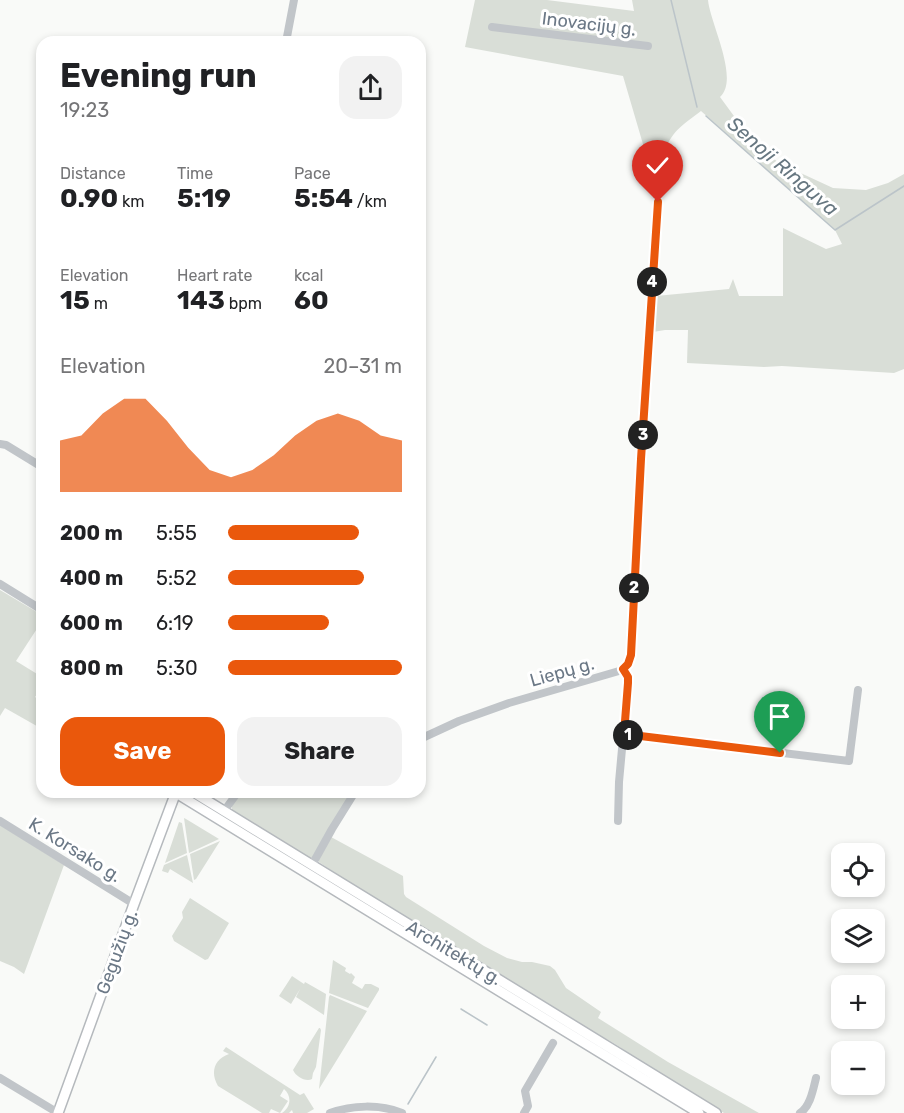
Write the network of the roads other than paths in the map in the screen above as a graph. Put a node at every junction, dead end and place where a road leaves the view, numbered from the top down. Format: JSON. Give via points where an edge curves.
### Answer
{"nodes":[{"id":1,"x":294,"y":0,"type":"edge"},
{"id":2,"x":492,"y":27,"type":"dead end"},
{"id":3,"x":287,"y":36,"type":"edge"},
{"id":4,"x":648,"y":46,"type":"dead end"},
{"id":5,"x":657,"y":182,"type":"dead end"},
{"id":6,"x":0,"y":444,"type":"edge"},
{"id":7,"x":36,"y":464,"type":"edge"},
{"id":8,"x":0,"y":584,"type":"edge"},
{"id":9,"x":36,"y":605,"type":"edge"},
{"id":10,"x":623,"y":669,"type":"junction"},
{"id":11,"x":858,"y":690,"type":"dead end"},
{"id":12,"x":624,"y":734,"type":"junction"},
{"id":13,"x":426,"y":736,"type":"edge"},
{"id":14,"x":174,"y":798,"type":"edge"},
{"id":15,"x":186,"y":798,"type":"edge"},
{"id":16,"x":203,"y":798,"type":"edge"},
{"id":17,"x":233,"y":798,"type":"edge"},
{"id":18,"x":351,"y":798,"type":"edge"},
{"id":19,"x":224,"y":811,"type":"junction"},
{"id":20,"x":0,"y":821,"type":"edge"},
{"id":21,"x":618,"y":821,"type":"dead end"},
{"id":22,"x":312,"y":865,"type":"junction"},
{"id":23,"x":134,"y":904,"type":"junction"},
{"id":24,"x":384,"y":915,"type":"junction"},
{"id":25,"x":553,"y":1043,"type":"dead end"},
{"id":26,"x":0,"y":1078,"type":"edge"},
{"id":27,"x":816,"y":1078,"type":"dead end"},
{"id":28,"x":58,"y":1113,"type":"edge"},
{"id":29,"x":330,"y":1113,"type":"edge"},
{"id":30,"x":402,"y":1113,"type":"edge"},
{"id":31,"x":524,"y":1113,"type":"edge"},
{"id":32,"x":699,"y":1113,"type":"edge"},
{"id":33,"x":716,"y":1113,"type":"edge"},
{"id":34,"x":800,"y":1113,"type":"edge"}],
"edges":[{"from":1,"to":3,"type":"street"},
{"from":2,"to":4,"type":"street","name":"Inovacijų g."},
{"from":5,"to":10,"type":"street","name":"Liepų g.","via":[[631,655]]},
{"from":6,"to":7,"type":"street"},
{"from":8,"to":9,"type":"street"},
{"from":10,"to":12,"type":"street","via":[[628,677]]},
{"from":10,"to":13,"type":"street","name":"Liepų g.","via":[[498,707]]},
{"from":11,"to":12,"type":"street","via":[[849,761]]},
{"from":12,"to":21,"type":"street"},
{"from":14,"to":23,"type":"main road","name":"Gegužių g."},
{"from":15,"to":24,"type":"main road","name":"Architektų g."},
{"from":16,"to":19,"type":"main road","name":"Architektų g."},
{"from":17,"to":19,"type":"street"},
{"from":18,"to":22,"type":"street"},
{"from":19,"to":22,"type":"main road","name":"Architektų g."},
{"from":20,"to":23,"type":"street","name":"K. Korsako g."},
{"from":22,"to":24,"type":"main road","name":"Architektų g."},
{"from":23,"to":28,"type":"main road","name":"Gegužių g."},
{"from":24,"to":32,"type":"main road","name":"Architektų g."},
{"from":24,"to":33,"type":"main road","name":"Architektų g."},
{"from":25,"to":31,"type":"street","via":[[525,1091],[528,1106]]},
{"from":26,"to":28,"type":"street"},
{"from":27,"to":34,"type":"street","via":[[808,1105]]},
{"from":29,"to":30,"type":"street","via":[[369,1107]]}]}
